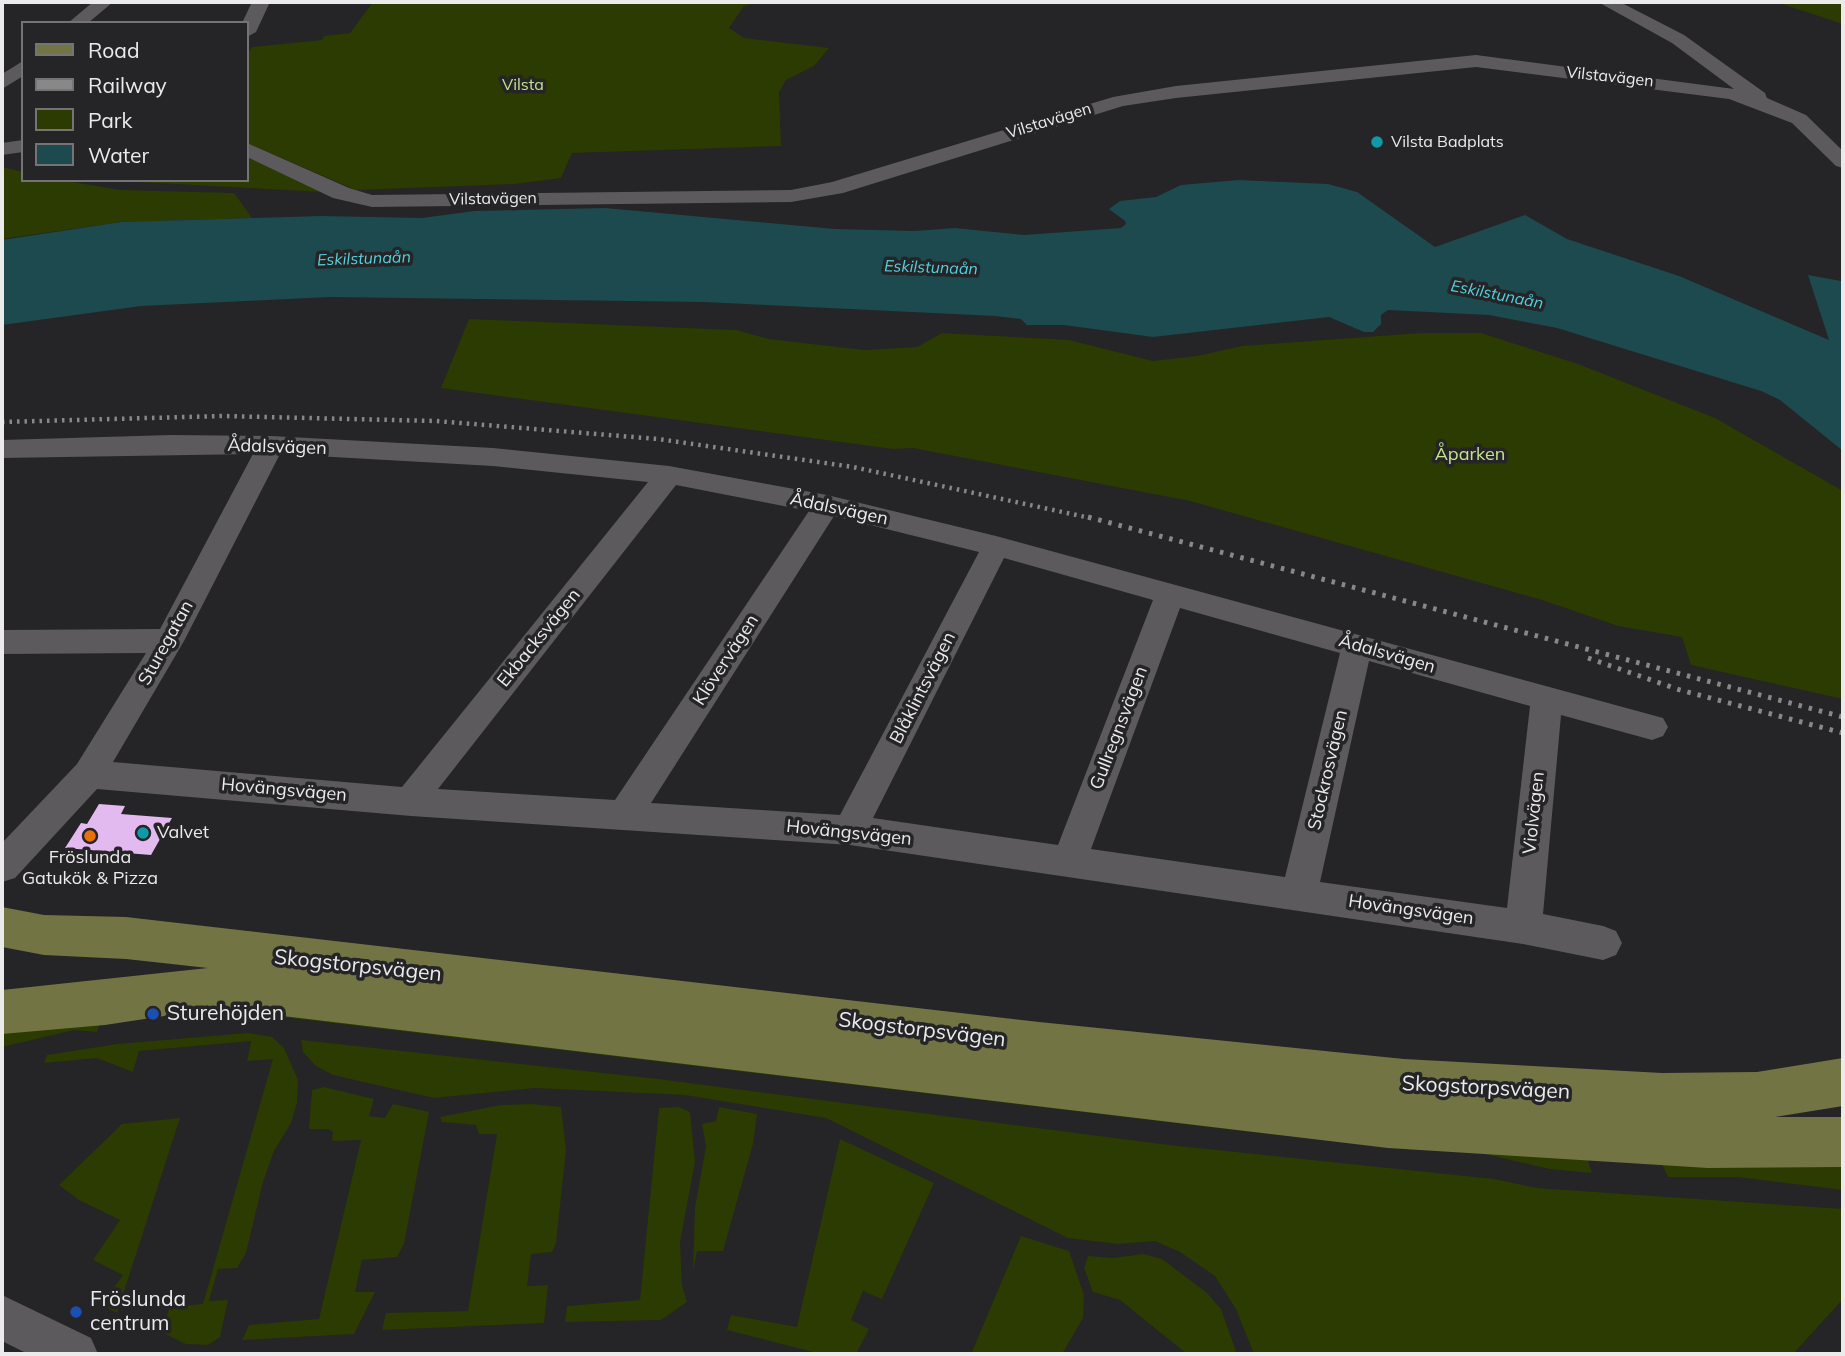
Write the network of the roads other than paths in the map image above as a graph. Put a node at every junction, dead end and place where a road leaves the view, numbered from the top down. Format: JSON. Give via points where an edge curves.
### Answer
{"nodes":[{"id":1,"x":104,"y":2,"type":"edge"},
{"id":2,"x":261,"y":2,"type":"edge"},
{"id":3,"x":1607,"y":2,"type":"edge"},
{"id":4,"x":80,"y":21,"type":"edge"},
{"id":5,"x":248,"y":30,"type":"edge"},
{"id":6,"x":21,"y":69,"type":"edge"},
{"id":7,"x":2,"y":83,"type":"edge"},
{"id":8,"x":1774,"y":107,"type":"junction"},
{"id":9,"x":21,"y":146,"type":"edge"},
{"id":10,"x":2,"y":149,"type":"edge"},
{"id":11,"x":248,"y":149,"type":"edge"},
{"id":12,"x":1843,"y":162,"type":"edge"},
{"id":13,"x":271,"y":445,"type":"junction"},
{"id":14,"x":2,"y":449,"type":"edge"},
{"id":15,"x":669,"y":475,"type":"junction"},
{"id":16,"x":827,"y":505,"type":"junction"},
{"id":17,"x":996,"y":547,"type":"junction"},
{"id":18,"x":1170,"y":594,"type":"junction"},
{"id":19,"x":169,"y":641,"type":"junction"},
{"id":20,"x":2,"y":642,"type":"edge"},
{"id":21,"x":1357,"y":645,"type":"junction"},
{"id":22,"x":1547,"y":699,"type":"junction"},
{"id":23,"x":1652,"y":727,"type":"dead end"},
{"id":24,"x":89,"y":774,"type":"junction"},
{"id":25,"x":411,"y":802,"type":"junction"},
{"id":26,"x":624,"y":815,"type":"junction"},
{"id":27,"x":41,"y":828,"type":"junction"},
{"id":28,"x":850,"y":830,"type":"junction"},
{"id":29,"x":1069,"y":862,"type":"junction"},
{"id":30,"x":2,"y":867,"type":"edge"},
{"id":31,"x":2,"y":887,"type":"edge"},
{"id":32,"x":1299,"y":894,"type":"junction"},
{"id":33,"x":2,"y":927,"type":"edge"},
{"id":34,"x":1523,"y":927,"type":"junction"},
{"id":35,"x":1603,"y":943,"type":"dead end"},
{"id":36,"x":2,"y":1012,"type":"edge"},
{"id":37,"x":1843,"y":1082,"type":"edge"},
{"id":38,"x":1843,"y":1142,"type":"edge"},
{"id":39,"x":2,"y":1317,"type":"edge"},
{"id":40,"x":75,"y":1354,"type":"edge"}],
"edges":[{"from":1,"to":4,"type":"street"},
{"from":2,"to":5,"type":"street"},
{"from":3,"to":8,"type":"street","via":[[1678,39]]},
{"from":6,"to":7,"type":"street"},
{"from":8,"to":11,"type":"street","name":"Vilstavägen","via":[[1732,94],[1640,80],[1497,63],[1434,64],[1120,101],[835,188],[770,197],[372,201],[341,194]]},
{"from":8,"to":12,"type":"street","name":"Vilstavägen","via":[[1810,127]]},
{"from":9,"to":10,"type":"street"},
{"from":13,"to":14,"type":"street","name":"Ådalsvägen"},
{"from":13,"to":15,"type":"street","name":"Ådalsvägen","via":[[493,457]]},
{"from":13,"to":19,"type":"street","name":"Sturegatan"},
{"from":15,"to":16,"type":"street","name":"Ådalsvägen"},
{"from":15,"to":25,"type":"street","name":"Ekbacksvägen"},
{"from":16,"to":17,"type":"street","name":"Ådalsvägen"},
{"from":16,"to":26,"type":"street","name":"Klövervägen"},
{"from":17,"to":18,"type":"street","name":"Ådalsvägen"},
{"from":17,"to":28,"type":"street","name":"Blåklintsvägen"},
{"from":18,"to":21,"type":"street","name":"Ådalsvägen"},
{"from":18,"to":29,"type":"street","name":"Gullregnsvägen"},
{"from":19,"to":20,"type":"street"},
{"from":19,"to":24,"type":"street","name":"Sturegatan"},
{"from":21,"to":22,"type":"street","name":"Ådalsvägen"},
{"from":21,"to":32,"type":"street","name":"Stockrosvägen"},
{"from":22,"to":23,"type":"street","name":"Ådalsvägen"},
{"from":22,"to":34,"type":"street","name":"Violvägen"},
{"from":24,"to":25,"type":"street","name":"Hovängsvägen"},
{"from":24,"to":27,"type":"street","name":"Sturegatan"},
{"from":25,"to":26,"type":"street","name":"Hovängsvägen"},
{"from":26,"to":28,"type":"street","name":"Hovängsvägen"},
{"from":27,"to":30,"type":"street","name":"Sturegatan"},
{"from":27,"to":31,"type":"street","name":"Sturegatan"},
{"from":28,"to":29,"type":"street","name":"Hovängsvägen"},
{"from":29,"to":32,"type":"street","name":"Hovängsvägen"},
{"from":32,"to":34,"type":"street","name":"Hovängsvägen"},
{"from":33,"to":37,"type":"main road","name":"Skogstorpsvägen","via":[[1404,1083],[1662,1097],[1757,1096]]},
{"from":34,"to":35,"type":"street","name":"Hovängsvägen"},
{"from":36,"to":38,"type":"main road","name":"Skogstorpsvägen","via":[[241,989],[1388,1123],[1708,1143]]},
{"from":39,"to":40,"type":"street"}]}
